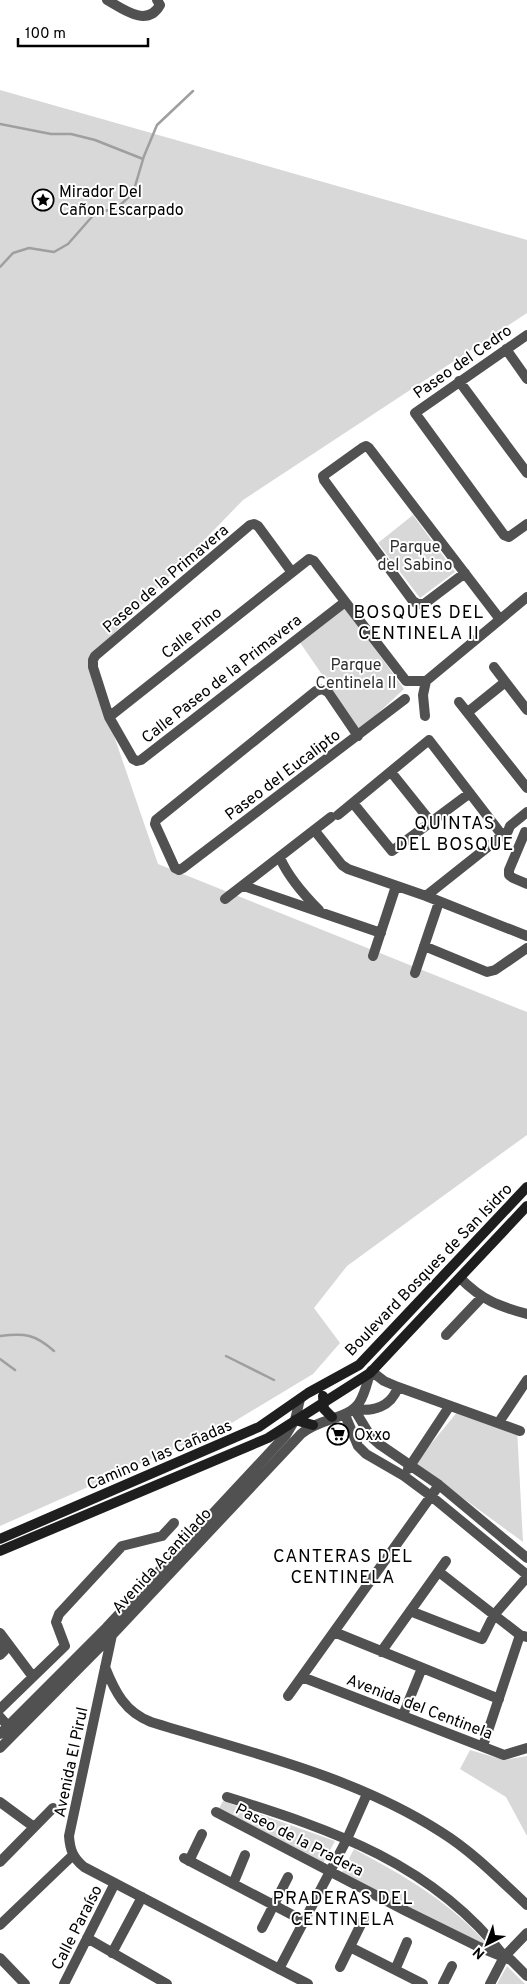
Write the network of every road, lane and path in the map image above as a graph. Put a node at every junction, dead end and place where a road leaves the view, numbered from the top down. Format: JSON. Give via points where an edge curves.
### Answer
{"nodes":[{"id":1,"x":107,"y":0,"type":"edge"},
{"id":2,"x":157,"y":0,"type":"edge"},
{"id":3,"x":527,"y":335,"type":"edge"},
{"id":4,"x":506,"y":349,"type":"junction"},
{"id":5,"x":527,"y":378,"type":"edge"},
{"id":6,"x":459,"y":381,"type":"junction"},
{"id":7,"x":527,"y":473,"type":"edge"},
{"id":8,"x":527,"y":524,"type":"edge"},
{"id":9,"x":292,"y":571,"type":"junction"},
{"id":10,"x":465,"y":573,"type":"junction"},
{"id":11,"x":527,"y":597,"type":"edge"},
{"id":12,"x":345,"y":602,"type":"junction"},
{"id":13,"x":499,"y":618,"type":"junction"},
{"id":14,"x":95,"y":656,"type":"joint"},
{"id":15,"x":494,"y":667,"type":"dead end"},
{"id":16,"x":406,"y":681,"type":"junction"},
{"id":17,"x":426,"y":681,"type":"junction"},
{"id":18,"x":505,"y":684,"type":"junction"},
{"id":19,"x":423,"y":695,"type":"junction"},
{"id":20,"x":405,"y":699,"type":"junction"},
{"id":21,"x":460,"y":702,"type":"dead end"},
{"id":22,"x":527,"y":710,"type":"edge"},
{"id":23,"x":468,"y":712,"type":"junction"},
{"id":24,"x":425,"y":716,"type":"dead end"},
{"id":25,"x":109,"y":717,"type":"junction"},
{"id":26,"x":358,"y":736,"type":"junction"},
{"id":27,"x":391,"y":772,"type":"junction"},
{"id":28,"x":527,"y":788,"type":"edge"},
{"id":29,"x":470,"y":793,"type":"junction"},
{"id":30,"x":353,"y":803,"type":"junction"},
{"id":31,"x":527,"y":812,"type":"edge"},
{"id":32,"x":431,"y":822,"type":"junction"},
{"id":33,"x":524,"y":827,"type":"edge"},
{"id":34,"x":315,"y":830,"type":"junction"},
{"id":35,"x":505,"y":833,"type":"junction"},
{"id":36,"x":280,"y":858,"type":"junction"},
{"id":37,"x":527,"y":884,"type":"edge"},
{"id":38,"x":244,"y":886,"type":"junction"},
{"id":39,"x":396,"y":886,"type":"junction"},
{"id":40,"x":426,"y":896,"type":"junction"},
{"id":41,"x":225,"y":900,"type":"dead end"},
{"id":42,"x":439,"y":902,"type":"junction"},
{"id":43,"x":320,"y":911,"type":"junction"},
{"id":44,"x":380,"y":933,"type":"junction"},
{"id":45,"x":527,"y":936,"type":"edge"},
{"id":46,"x":424,"y":946,"type":"junction"},
{"id":47,"x":527,"y":948,"type":"edge"},
{"id":48,"x":373,"y":956,"type":"dead end"},
{"id":49,"x":415,"y":973,"type":"dead end"},
{"id":50,"x":527,"y":1187,"type":"edge"},
{"id":51,"x":527,"y":1206,"type":"edge"},
{"id":52,"x":460,"y":1278,"type":"junction"},
{"id":53,"x":482,"y":1297,"type":"junction"},
{"id":54,"x":527,"y":1314,"type":"edge"},
{"id":55,"x":446,"y":1335,"type":"dead end"},
{"id":56,"x":370,"y":1372,"type":"junction"},
{"id":57,"x":527,"y":1380,"type":"edge"},
{"id":58,"x":324,"y":1385,"type":"junction"},
{"id":59,"x":398,"y":1388,"type":"junction"},
{"id":60,"x":300,"y":1399,"type":"junction"},
{"id":61,"x":323,"y":1402,"type":"junction"},
{"id":62,"x":354,"y":1409,"type":"junction"},
{"id":63,"x":447,"y":1410,"type":"dead end"},
{"id":64,"x":344,"y":1414,"type":"junction"},
{"id":65,"x":332,"y":1417,"type":"junction"},
{"id":66,"x":295,"y":1420,"type":"junction"},
{"id":67,"x":499,"y":1422,"type":"junction"},
{"id":68,"x":313,"y":1425,"type":"junction"},
{"id":69,"x":520,"y":1431,"type":"dead end"},
{"id":70,"x":410,"y":1464,"type":"junction"},
{"id":71,"x":170,"y":1465,"type":"junction"},
{"id":72,"x":404,"y":1476,"type":"junction"},
{"id":73,"x":175,"y":1477,"type":"junction"},
{"id":74,"x":439,"y":1485,"type":"junction"},
{"id":75,"x":431,"y":1496,"type":"junction"},
{"id":76,"x":479,"y":1518,"type":"junction"},
{"id":77,"x":174,"y":1523,"type":"dead end"},
{"id":78,"x":470,"y":1528,"type":"junction"},
{"id":79,"x":0,"y":1538,"type":"edge"},
{"id":80,"x":0,"y":1551,"type":"edge"},
{"id":81,"x":527,"y":1558,"type":"edge"},
{"id":82,"x":446,"y":1561,"type":"dead end"},
{"id":83,"x":439,"y":1572,"type":"junction"},
{"id":84,"x":527,"y":1576,"type":"edge"},
{"id":85,"x":410,"y":1611,"type":"junction"},
{"id":86,"x":494,"y":1615,"type":"junction"},
{"id":87,"x":109,"y":1631,"type":"junction"},
{"id":88,"x":334,"y":1632,"type":"junction"},
{"id":89,"x":0,"y":1633,"type":"edge"},
{"id":90,"x":523,"y":1636,"type":"edge"},
{"id":91,"x":0,"y":1645,"type":"edge"},
{"id":92,"x":381,"y":1652,"type":"junction"},
{"id":93,"x":0,"y":1655,"type":"edge"},
{"id":94,"x":105,"y":1667,"type":"junction"},
{"id":95,"x":422,"y":1668,"type":"junction"},
{"id":96,"x":32,"y":1677,"type":"junction"},
{"id":97,"x":302,"y":1677,"type":"junction"},
{"id":98,"x":288,"y":1696,"type":"dead end"},
{"id":99,"x":499,"y":1699,"type":"junction"},
{"id":100,"x":0,"y":1708,"type":"edge"},
{"id":101,"x":403,"y":1715,"type":"junction"},
{"id":102,"x":0,"y":1717,"type":"edge"},
{"id":103,"x":3,"y":1729,"type":"edge"},
{"id":104,"x":483,"y":1746,"type":"junction"},
{"id":105,"x":0,"y":1748,"type":"edge"},
{"id":106,"x":527,"y":1748,"type":"edge"},
{"id":107,"x":367,"y":1794,"type":"junction"},
{"id":108,"x":227,"y":1796,"type":"dead end"},
{"id":109,"x":0,"y":1802,"type":"edge"},
{"id":110,"x":53,"y":1808,"type":"dead end"},
{"id":111,"x":216,"y":1812,"type":"dead end"},
{"id":112,"x":34,"y":1827,"type":"junction"},
{"id":113,"x":202,"y":1834,"type":"dead end"},
{"id":114,"x":347,"y":1839,"type":"junction"},
{"id":115,"x":73,"y":1855,"type":"junction"},
{"id":116,"x":245,"y":1855,"type":"dead end"},
{"id":117,"x":0,"y":1862,"type":"edge"},
{"id":118,"x":330,"y":1872,"type":"junction"},
{"id":119,"x":288,"y":1877,"type":"dead end"},
{"id":120,"x":115,"y":1883,"type":"junction"},
{"id":121,"x":233,"y":1884,"type":"junction"},
{"id":122,"x":142,"y":1897,"type":"junction"},
{"id":123,"x":274,"y":1905,"type":"junction"},
{"id":124,"x":527,"y":1905,"type":"edge"},
{"id":125,"x":364,"y":1918,"type":"dead end"},
{"id":126,"x":304,"y":1921,"type":"junction"},
{"id":127,"x":0,"y":1925,"type":"edge"},
{"id":128,"x":262,"y":1928,"type":"dead end"},
{"id":129,"x":527,"y":1933,"type":"edge"},
{"id":130,"x":87,"y":1938,"type":"junction"},
{"id":131,"x":407,"y":1942,"type":"dead end"},
{"id":132,"x":350,"y":1946,"type":"junction"},
{"id":133,"x":112,"y":1954,"type":"junction"},
{"id":134,"x":504,"y":1957,"type":"junction"},
{"id":135,"x":0,"y":1958,"type":"edge"},
{"id":136,"x":452,"y":1966,"type":"dead end"},
{"id":137,"x":340,"y":1968,"type":"dead end"},
{"id":138,"x":279,"y":1969,"type":"junction"},
{"id":139,"x":394,"y":1970,"type":"junction"},
{"id":140,"x":527,"y":1976,"type":"edge"},
{"id":141,"x":70,"y":1983,"type":"edge"},
{"id":142,"x":25,"y":1984,"type":"edge"},
{"id":143,"x":167,"y":1984,"type":"edge"},
{"id":144,"x":308,"y":1984,"type":"edge"},
{"id":145,"x":423,"y":1984,"type":"edge"},
{"id":146,"x":443,"y":1984,"type":"edge"},
{"id":147,"x":490,"y":1984,"type":"edge"}],
"edges":[{"from":1,"to":2,"type":"street","via":[[143,17],[157,10],[160,5]]},
{"from":3,"to":4,"type":"street","name":"Paseo del Cedro"},
{"from":4,"to":5,"type":"street"},
{"from":4,"to":6,"type":"street","name":"Paseo del Cedro"},
{"from":6,"to":7,"type":"street"},
{"from":6,"to":8,"type":"street","name":"Paseo del Cedro","via":[[415,413],[504,535],[510,537]]},
{"from":9,"to":12,"type":"street","via":[[309,559],[314,561]]},
{"from":9,"to":14,"type":"street","name":"Paseo de la Primavera","via":[[258,526],[250,525]]},
{"from":9,"to":25,"type":"street","name":"Calle Pino"},
{"from":10,"to":10,"type":"street","via":[[369,448],[362,448],[323,476],[413,601],[424,604]]},
{"from":10,"to":13,"type":"street"},
{"from":11,"to":13,"type":"street"},
{"from":12,"to":16,"type":"street"},
{"from":12,"to":25,"type":"street","name":"Calle Paseo de la Primavera","via":[[141,760],[133,759]]},
{"from":13,"to":17,"type":"street"},
{"from":14,"to":25,"type":"street","name":"Calle Paseo de la Primavera","via":[[93,667]]},
{"from":15,"to":18,"type":"street"},
{"from":16,"to":17,"type":"street"},
{"from":16,"to":20,"type":"street"},
{"from":17,"to":19,"type":"street"},
{"from":18,"to":22,"type":"street"},
{"from":18,"to":23,"type":"street"},
{"from":19,"to":20,"type":"street"},
{"from":19,"to":24,"type":"street"},
{"from":20,"to":26,"type":"street","name":"Paseo del Eucalipto"},
{"from":21,"to":23,"type":"street"},
{"from":23,"to":28,"type":"street"},
{"from":26,"to":26,"type":"street","name":"Paseo del Eucalipto","via":[[183,868],[175,868],[156,820],[316,691],[328,692]]},
{"from":27,"to":29,"type":"street","via":[[429,740]]},
{"from":27,"to":30,"type":"street"},
{"from":27,"to":32,"type":"street"},
{"from":29,"to":32,"type":"street"},
{"from":29,"to":35,"type":"street"},
{"from":30,"to":32,"type":"street","via":[[392,851]]},
{"from":30,"to":34,"type":"street"},
{"from":31,"to":33,"type":"street"},
{"from":33,"to":35,"type":"street"},
{"from":33,"to":37,"type":"street","via":[[509,875]]},
{"from":34,"to":36,"type":"street"},
{"from":34,"to":39,"type":"street","via":[[342,865]]},
{"from":35,"to":40,"type":"street"},
{"from":36,"to":38,"type":"street"},
{"from":36,"to":43,"type":"street","via":[[286,872]]},
{"from":38,"to":41,"type":"street"},
{"from":38,"to":43,"type":"street"},
{"from":39,"to":40,"type":"street"},
{"from":39,"to":44,"type":"street"},
{"from":40,"to":42,"type":"street"},
{"from":42,"to":45,"type":"street"},
{"from":42,"to":46,"type":"street"},
{"from":43,"to":44,"type":"street"},
{"from":44,"to":48,"type":"street"},
{"from":46,"to":47,"type":"street","via":[[487,972]]},
{"from":46,"to":49,"type":"street"},
{"from":50,"to":58,"type":"main road","name":"Boulevard Bosques de San Isidro","via":[[359,1365]]},
{"from":51,"to":52,"type":"main road","name":"Boulevard Bosques de San Isidro"},
{"from":52,"to":53,"type":"street"},
{"from":52,"to":56,"type":"main road","name":"Boulevard Bosques de San Isidro"},
{"from":53,"to":54,"type":"street"},
{"from":53,"to":55,"type":"street"},
{"from":56,"to":59,"type":"street"},
{"from":56,"to":61,"type":"main road","name":"Boulevard Bosques de San Isidro"},
{"from":56,"to":62,"type":"street","via":[[363,1396]]},
{"from":57,"to":67,"type":"street"},
{"from":58,"to":60,"type":"main road","name":"Camino a las Cañadas"},
{"from":58,"to":61,"type":"main road"},
{"from":59,"to":62,"type":"street","name":"Avenida Acantilado","via":[[382,1406],[373,1410]]},
{"from":59,"to":67,"type":"street"},
{"from":60,"to":66,"type":"street","name":"Avenida Acantilado"},
{"from":60,"to":71,"type":"main road","name":"Camino a las Cañadas","via":[[259,1427]]},
{"from":61,"to":65,"type":"main road","via":[[324,1409]]},
{"from":61,"to":66,"type":"main road","name":"Camino a las Cañadas"},
{"from":62,"to":64,"type":"street","name":"Avenida Acantilado"},
{"from":62,"to":70,"type":"street","via":[[371,1437]]},
{"from":63,"to":70,"type":"street"},
{"from":64,"to":65,"type":"street","name":"Avenida Acantilado"},
{"from":64,"to":72,"type":"street","via":[[358,1446]]},
{"from":65,"to":68,"type":"street","name":"Avenida Acantilado"},
{"from":66,"to":68,"type":"main road"},
{"from":66,"to":73,"type":"main road","name":"Camino a las Cañadas","via":[[268,1438]]},
{"from":66,"to":87,"type":"street","name":"Avenida Acantilado","via":[[286,1436]]},
{"from":67,"to":69,"type":"street"},
{"from":68,"to":87,"type":"street","name":"Avenida Acantilado"},
{"from":70,"to":72,"type":"street"},
{"from":70,"to":74,"type":"street"},
{"from":71,"to":73,"type":"main road"},
{"from":71,"to":79,"type":"main road","name":"Camino a las Cañadas"},
{"from":72,"to":75,"type":"street"},
{"from":73,"to":80,"type":"main road","name":"Camino a las Cañadas"},
{"from":74,"to":75,"type":"street"},
{"from":74,"to":76,"type":"street"},
{"from":75,"to":78,"type":"street"},
{"from":75,"to":88,"type":"street"},
{"from":76,"to":78,"type":"street"},
{"from":76,"to":81,"type":"street"},
{"from":77,"to":96,"type":"street","via":[[162,1536],[122,1546],[58,1614],[56,1622],[65,1646]]},
{"from":78,"to":84,"type":"street"},
{"from":82,"to":83,"type":"street"},
{"from":83,"to":85,"type":"street"},
{"from":83,"to":86,"type":"street"},
{"from":84,"to":86,"type":"street"},
{"from":85,"to":86,"type":"street","via":[[482,1639]]},
{"from":85,"to":92,"type":"street"},
{"from":86,"to":90,"type":"street"},
{"from":87,"to":94,"type":"street","name":"Avenida El Pirul"},
{"from":87,"to":103,"type":"street","name":"Avenida Acantilado"},
{"from":87,"to":105,"type":"street","name":"Avenida Acantilado"},
{"from":88,"to":92,"type":"street"},
{"from":88,"to":97,"type":"street"},
{"from":89,"to":96,"type":"street"},
{"from":90,"to":99,"type":"street"},
{"from":91,"to":93,"type":"street","via":[[4,1651]]},
{"from":92,"to":95,"type":"street"},
{"from":94,"to":107,"type":"street","via":[[123,1703],[143,1719],[307,1770]]},
{"from":94,"to":115,"type":"street","name":"Avenida El Pirul","via":[[70,1836]]},
{"from":95,"to":99,"type":"street"},
{"from":95,"to":101,"type":"street"},
{"from":96,"to":100,"type":"street"},
{"from":97,"to":98,"type":"street"},
{"from":97,"to":101,"type":"street","name":"Avenida del Centinela"},
{"from":99,"to":104,"type":"street"},
{"from":101,"to":104,"type":"street","name":"Avenida del Centinela"},
{"from":102,"to":103,"type":"street"},
{"from":104,"to":106,"type":"street","name":"Avenida del Centinela","via":[[504,1755]]},
{"from":107,"to":114,"type":"street"},
{"from":107,"to":124,"type":"street","via":[[422,1820],[456,1842]]},
{"from":108,"to":114,"type":"street"},
{"from":109,"to":112,"type":"street"},
{"from":110,"to":112,"type":"street"},
{"from":111,"to":118,"type":"street","name":"Paseo de la Pradera"},
{"from":112,"to":117,"type":"street"},
{"from":113,"to":121,"type":"street","via":[[186,1860]]},
{"from":114,"to":118,"type":"street"},
{"from":114,"to":134,"type":"street","via":[[381,1854],[439,1892],[490,1938]]},
{"from":115,"to":120,"type":"street","via":[[84,1867]]},
{"from":115,"to":127,"type":"street"},
{"from":116,"to":121,"type":"street"},
{"from":118,"to":126,"type":"street"},
{"from":118,"to":134,"type":"street","name":"Paseo de la Pradera"},
{"from":119,"to":123,"type":"street"},
{"from":120,"to":122,"type":"street"},
{"from":120,"to":130,"type":"street","name":"Calle Paraíso"},
{"from":121,"to":123,"type":"street"},
{"from":122,"to":133,"type":"street"},
{"from":122,"to":138,"type":"street"},
{"from":123,"to":126,"type":"street"},
{"from":123,"to":128,"type":"street"},
{"from":125,"to":132,"type":"street"},
{"from":126,"to":138,"type":"street"},
{"from":129,"to":134,"type":"street"},
{"from":130,"to":133,"type":"street"},
{"from":130,"to":141,"type":"street","name":"Calle Paraíso"},
{"from":131,"to":139,"type":"street"},
{"from":132,"to":137,"type":"street"},
{"from":132,"to":139,"type":"street"},
{"from":133,"to":143,"type":"street"},
{"from":134,"to":140,"type":"street"},
{"from":134,"to":147,"type":"street"},
{"from":135,"to":142,"type":"street"},
{"from":136,"to":146,"type":"street"},
{"from":138,"to":144,"type":"street"},
{"from":139,"to":145,"type":"street"}]}
